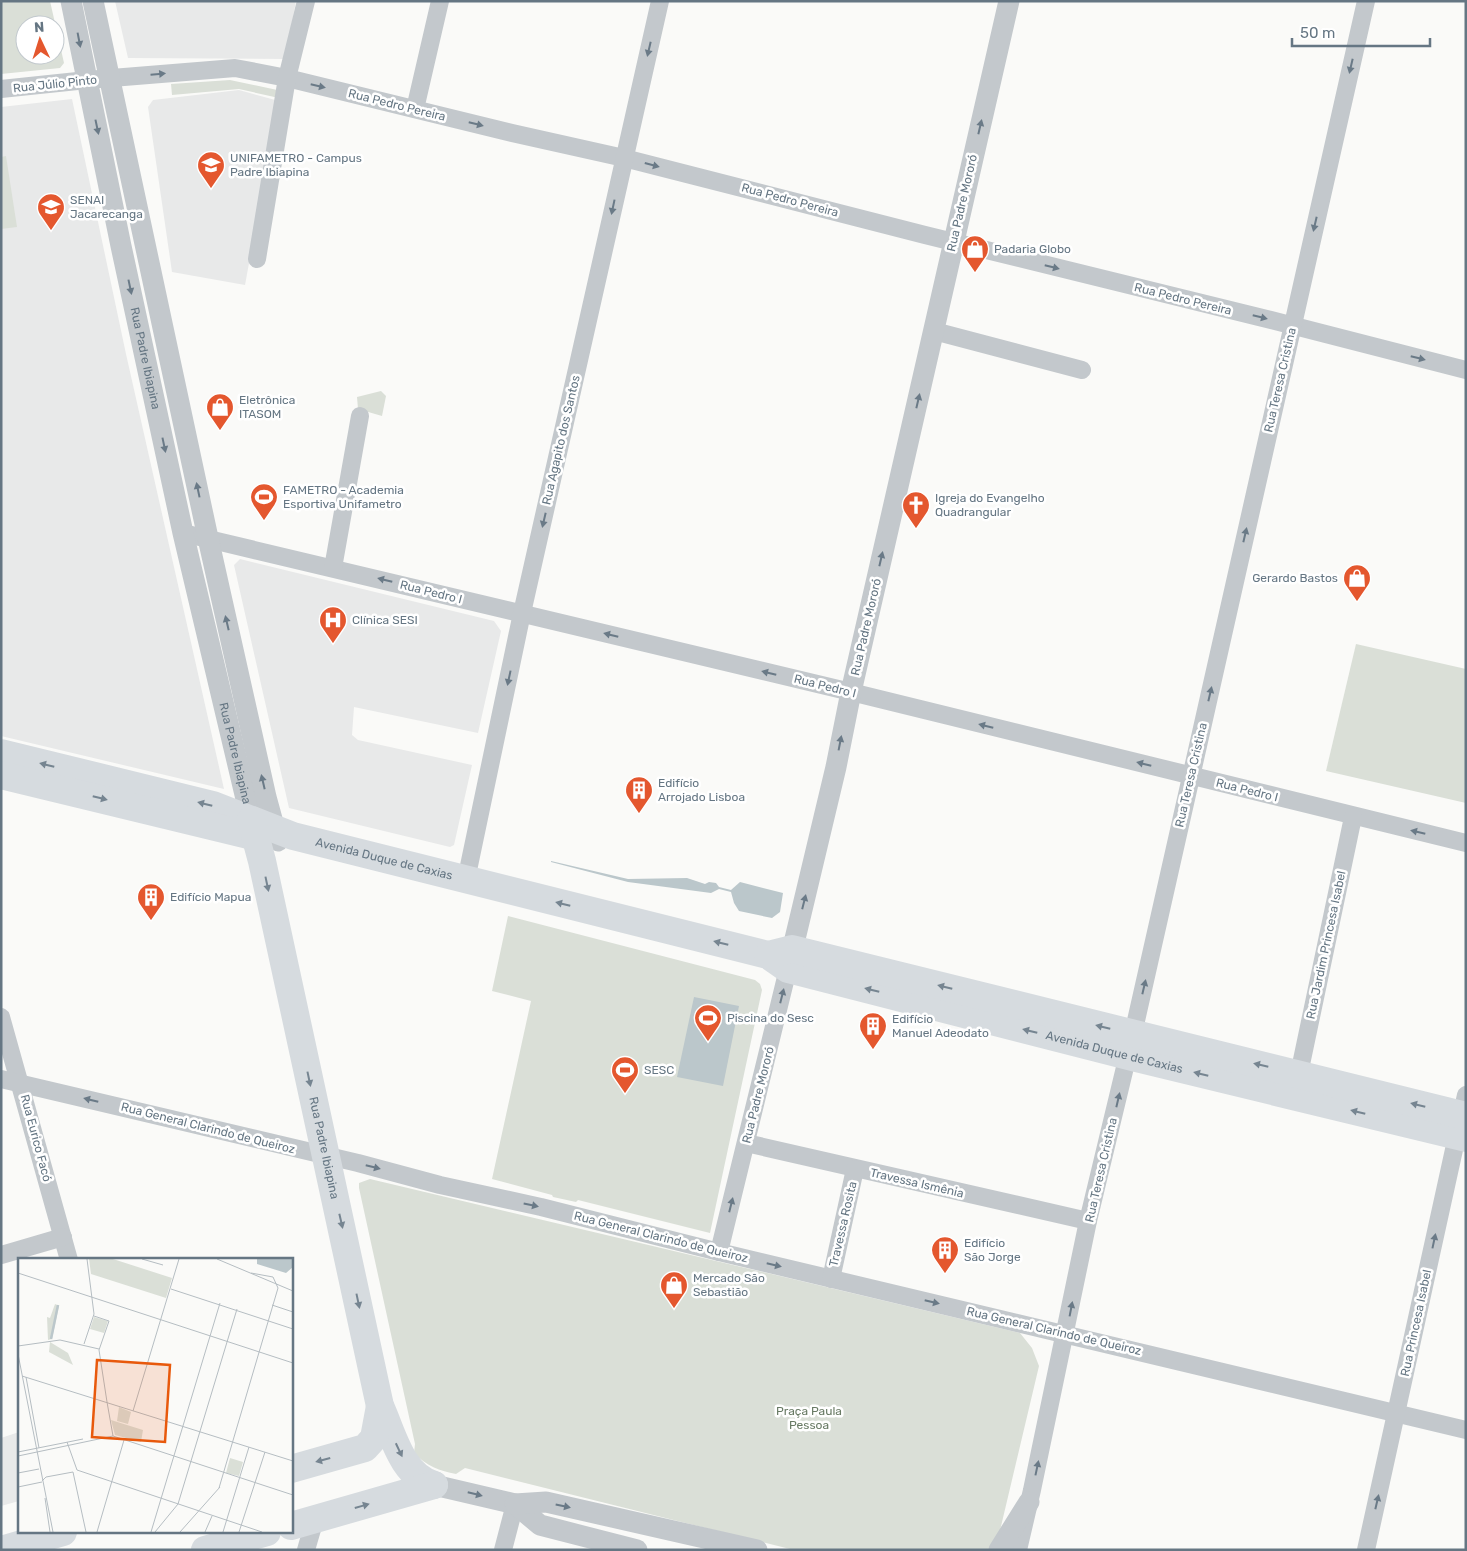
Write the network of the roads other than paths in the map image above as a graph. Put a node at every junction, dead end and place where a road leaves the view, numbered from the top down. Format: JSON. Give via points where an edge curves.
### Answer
{"nodes":[{"id":1,"x":72,"y":1,"type":"edge"},
{"id":2,"x":93,"y":1,"type":"edge"},
{"id":3,"x":306,"y":1,"type":"edge"},
{"id":4,"x":440,"y":1,"type":"edge"},
{"id":5,"x":660,"y":1,"type":"edge"},
{"id":6,"x":1009,"y":1,"type":"edge"},
{"id":7,"x":1366,"y":1,"type":"edge"},
{"id":8,"x":109,"y":78,"type":"junction"},
{"id":9,"x":287,"y":78,"type":"junction"},
{"id":10,"x":87,"y":80,"type":"junction"},
{"id":11,"x":1,"y":89,"type":"edge"},
{"id":12,"x":416,"y":109,"type":"junction"},
{"id":13,"x":624,"y":158,"type":"junction"},
{"id":14,"x":953,"y":242,"type":"junction"},
{"id":15,"x":258,"y":259,"type":"dead end"},
{"id":16,"x":1292,"y":326,"type":"junction"},
{"id":17,"x":934,"y":331,"type":"junction"},
{"id":18,"x":1082,"y":370,"type":"dead end"},
{"id":19,"x":1466,"y":370,"type":"edge"},
{"id":20,"x":360,"y":416,"type":"dead end"},
{"id":21,"x":184,"y":533,"type":"junction"},
{"id":22,"x":208,"y":538,"type":"junction"},
{"id":23,"x":333,"y":568,"type":"junction"},
{"id":24,"x":522,"y":613,"type":"junction"},
{"id":25,"x":851,"y":692,"type":"junction"},
{"id":26,"x":1,"y":753,"type":"edge"},
{"id":27,"x":1,"y":774,"type":"edge"},
{"id":28,"x":1192,"y":776,"type":"junction"},
{"id":29,"x":1353,"y":817,"type":"junction"},
{"id":30,"x":265,"y":832,"type":"junction"},
{"id":31,"x":1466,"y":843,"type":"edge"},
{"id":32,"x":466,"y":880,"type":"junction"},
{"id":33,"x":783,"y":958,"type":"junction"},
{"id":34,"x":1,"y":1017,"type":"edge"},
{"id":35,"x":1130,"y":1045,"type":"junction"},
{"id":36,"x":1299,"y":1074,"type":"junction"},
{"id":37,"x":1,"y":1079,"type":"edge"},
{"id":38,"x":20,"y":1083,"type":"junction"},
{"id":39,"x":1463,"y":1120,"type":"edge"},
{"id":40,"x":746,"y":1143,"type":"junction"},
{"id":41,"x":326,"y":1156,"type":"junction"},
{"id":42,"x":855,"y":1169,"type":"junction"},
{"id":43,"x":1088,"y":1221,"type":"junction"},
{"id":44,"x":63,"y":1237,"type":"junction"},
{"id":45,"x":719,"y":1252,"type":"junction"},
{"id":46,"x":1,"y":1255,"type":"edge"},
{"id":47,"x":69,"y":1258,"type":"edge"},
{"id":48,"x":830,"y":1279,"type":"junction"},
{"id":49,"x":1065,"y":1334,"type":"junction"},
{"id":50,"x":380,"y":1406,"type":"junction"},
{"id":51,"x":1397,"y":1413,"type":"junction"},
{"id":52,"x":1466,"y":1430,"type":"edge"},
{"id":53,"x":292,"y":1469,"type":"edge"},
{"id":54,"x":434,"y":1485,"type":"junction"},
{"id":55,"x":1029,"y":1502,"type":"junction"},
{"id":56,"x":515,"y":1504,"type":"junction"},
{"id":57,"x":303,"y":1522,"type":"edge"},
{"id":58,"x":56,"y":1534,"type":"edge"},
{"id":59,"x":260,"y":1534,"type":"edge"},
{"id":60,"x":1,"y":1550,"type":"edge"},
{"id":61,"x":205,"y":1550,"type":"edge"},
{"id":62,"x":306,"y":1550,"type":"edge"},
{"id":63,"x":503,"y":1550,"type":"edge"},
{"id":64,"x":637,"y":1550,"type":"edge"},
{"id":65,"x":757,"y":1550,"type":"edge"},
{"id":66,"x":999,"y":1550,"type":"edge"},
{"id":67,"x":1018,"y":1550,"type":"edge"},
{"id":68,"x":1366,"y":1550,"type":"edge"}],
"edges":[{"from":1,"to":10,"type":"street","name":"Rua Padre Ibiapina","one_way":true},
{"from":2,"to":8,"type":"street","name":"Rua Padre Ibiapina"},
{"from":3,"to":9,"type":"street"},
{"from":4,"to":12,"type":"street"},
{"from":5,"to":13,"type":"street","name":"Rua Agapito dos Santos","one_way":true},
{"from":14,"to":6,"type":"street","name":"Rua Padre Mororó","one_way":true},
{"from":7,"to":16,"type":"street","name":"Rua Teresa Cristina","one_way":true},
{"from":8,"to":9,"type":"street","name":"Rua Pedro Pereira","one_way":true,"via":[[235,68]]},
{"from":8,"to":10,"type":"street","name":"Rua Júlio Pinto"},
{"from":22,"to":8,"type":"street","name":"Rua Padre Ibiapina","one_way":true},
{"from":9,"to":12,"type":"street","name":"Rua Pedro Pereira","one_way":true},
{"from":9,"to":15,"type":"street"},
{"from":10,"to":11,"type":"street","name":"Rua Júlio Pinto"},
{"from":10,"to":21,"type":"street","name":"Rua Padre Ibiapina","one_way":true},
{"from":12,"to":13,"type":"street","name":"Rua Pedro Pereira","one_way":true},
{"from":13,"to":14,"type":"street","name":"Rua Pedro Pereira","one_way":true},
{"from":13,"to":24,"type":"street","name":"Rua Agapito dos Santos","one_way":true},
{"from":14,"to":16,"type":"street","name":"Rua Pedro Pereira","one_way":true},
{"from":14,"to":17,"type":"street","name":"Rua Padre Mororó"},
{"from":16,"to":19,"type":"street","name":"Rua Pedro Pereira","one_way":true},
{"from":28,"to":16,"type":"street","name":"Rua Teresa Cristina","one_way":true},
{"from":17,"to":18,"type":"street"},
{"from":25,"to":17,"type":"street","name":"Rua Padre Mororó","one_way":true},
{"from":20,"to":23,"type":"street"},
{"from":21,"to":22,"type":"street","name":"Rua Pedro I"},
{"from":21,"to":30,"type":"street","name":"Rua Padre Ibiapina"},
{"from":22,"to":23,"type":"street","name":"Rua Pedro I"},
{"from":30,"to":22,"type":"street","name":"Rua Padre Ibiapina","one_way":true,"via":[[266,797]]},
{"from":24,"to":23,"type":"street","name":"Rua Pedro I","one_way":true},
{"from":25,"to":24,"type":"street","name":"Rua Pedro I","one_way":true},
{"from":24,"to":32,"type":"street","name":"Rua Agapito dos Santos","one_way":true},
{"from":28,"to":25,"type":"street","name":"Rua Pedro I","one_way":true},
{"from":33,"to":25,"type":"street","name":"Rua Padre Mororó","one_way":true,"via":[[834,776]]},
{"from":30,"to":26,"type":"main road","name":"Avenida Duque de Caxias","one_way":true,"via":[[213,806]]},
{"from":27,"to":30,"type":"main road","name":"Avenida Duque de Caxias","one_way":true},
{"from":28,"to":29,"type":"street","name":"Rua Pedro I"},
{"from":35,"to":28,"type":"street","name":"Rua Teresa Cristina","one_way":true},
{"from":31,"to":29,"type":"street","name":"Rua Pedro I","one_way":true},
{"from":29,"to":36,"type":"street","name":"Rua Jardim Princesa Isabel"},
{"from":30,"to":32,"type":"main road","name":"Avenida Duque de Caxias","via":[[293,836]]},
{"from":30,"to":41,"type":"main road","name":"Rua Padre Ibiapina","one_way":true,"via":[[264,870]]},
{"from":33,"to":32,"type":"main road","name":"Avenida Duque de Caxias","one_way":true},
{"from":35,"to":33,"type":"main road","name":"Avenida Duque de Caxias","one_way":true},
{"from":40,"to":33,"type":"street","name":"Rua Padre Mororó","one_way":true},
{"from":34,"to":38,"type":"street","name":"Rua Eurico Facó"},
{"from":36,"to":35,"type":"main road","name":"Avenida Duque de Caxias","one_way":true},
{"from":39,"to":35,"type":"main road","name":"Avenida Duque de Caxias","one_way":true},
{"from":43,"to":35,"type":"street","name":"Rua Teresa Cristina","one_way":true},
{"from":39,"to":36,"type":"main road","name":"Avenida Duque de Caxias","one_way":true},
{"from":37,"to":38,"type":"street","name":"Rua General Clarindo de Queiroz"},
{"from":41,"to":38,"type":"street","name":"Rua General Clarindo de Queiroz","one_way":true},
{"from":38,"to":44,"type":"street","name":"Rua Eurico Facó"},
{"from":51,"to":39,"type":"street","name":"Rua Princesa Isabel","one_way":true},
{"from":40,"to":42,"type":"street","name":"Travessa Ismênia"},
{"from":45,"to":40,"type":"street","name":"Rua Padre Mororó","one_way":true},
{"from":41,"to":45,"type":"street","name":"Rua General Clarindo de Queiroz","one_way":true},
{"from":41,"to":50,"type":"main road","name":"Rua Padre Ibiapina","one_way":true},
{"from":42,"to":43,"type":"street","name":"Travessa Ismênia"},
{"from":42,"to":48,"type":"street","name":"Travessa Rosita"},
{"from":49,"to":43,"type":"street","name":"Rua Teresa Cristina","one_way":true},
{"from":44,"to":46,"type":"street"},
{"from":44,"to":47,"type":"street","name":"Rua Eurico Facó"},
{"from":45,"to":48,"type":"street","name":"Rua General Clarindo de Queiroz","one_way":true},
{"from":48,"to":49,"type":"street","name":"Rua General Clarindo de Queiroz","one_way":true},
{"from":49,"to":51,"type":"street","name":"Rua General Clarindo de Queiroz"},
{"from":55,"to":49,"type":"street","name":"Rua Teresa Cristina","one_way":true},
{"from":50,"to":53,"type":"main road","one_way":true,"via":[[374,1438],[365,1448]]},
{"from":50,"to":54,"type":"main road","name":"Rua Padre Ibiapina","one_way":true,"via":[[409,1469]]},
{"from":51,"to":52,"type":"street","name":"Rua General Clarindo de Queiroz"},
{"from":68,"to":51,"type":"street","name":"Rua Princesa Isabel","one_way":true},
{"from":54,"to":56,"type":"street","one_way":true},
{"from":57,"to":54,"type":"main road","one_way":true},
{"from":55,"to":66,"type":"street"},
{"from":55,"to":67,"type":"street","name":"Rua Teresa Cristina"},
{"from":56,"to":63,"type":"street"},
{"from":56,"to":64,"type":"street","via":[[540,1525]]},
{"from":56,"to":65,"type":"street","one_way":true,"via":[[546,1502]]},
{"from":57,"to":62,"type":"street"},
{"from":58,"to":60,"type":"main road"},
{"from":59,"to":61,"type":"main road"}]}
